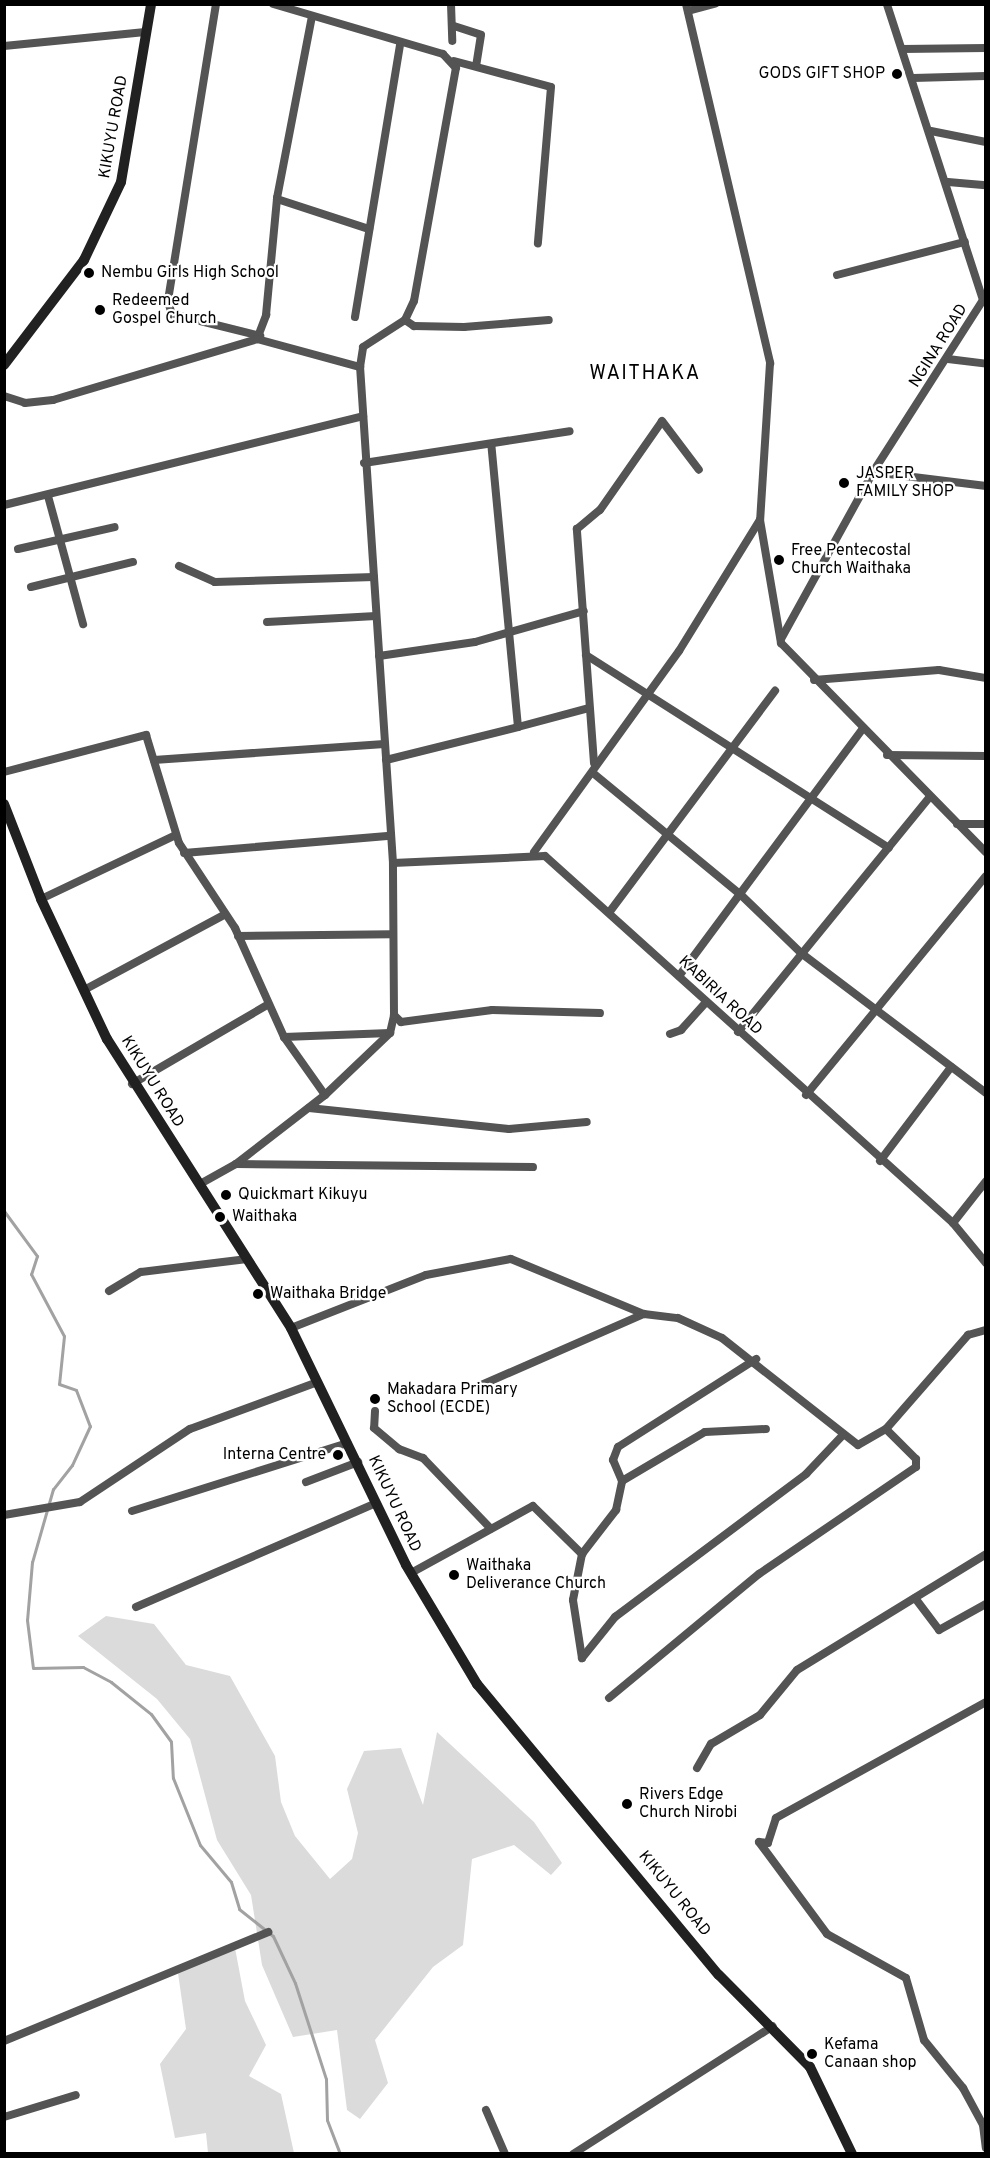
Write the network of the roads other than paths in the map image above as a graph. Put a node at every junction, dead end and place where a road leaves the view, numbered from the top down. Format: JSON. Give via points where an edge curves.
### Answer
{"nodes":[{"id":1,"x":151,"y":4,"type":"edge"},
{"id":2,"x":216,"y":4,"type":"edge"},
{"id":3,"x":273,"y":4,"type":"edge"},
{"id":4,"x":451,"y":4,"type":"edge"},
{"id":5,"x":715,"y":4,"type":"edge"},
{"id":6,"x":887,"y":4,"type":"edge"},
{"id":7,"x":687,"y":8,"type":"edge"},
{"id":8,"x":312,"y":17,"type":"junction"},
{"id":9,"x":454,"y":26,"type":"junction"},
{"id":10,"x":145,"y":32,"type":"junction"},
{"id":11,"x":452,"y":42,"type":"dead end"},
{"id":12,"x":400,"y":44,"type":"junction"},
{"id":13,"x":4,"y":46,"type":"edge"},
{"id":14,"x":986,"y":48,"type":"edge"},
{"id":15,"x":903,"y":49,"type":"junction"},
{"id":16,"x":454,"y":61,"type":"junction"},
{"id":17,"x":476,"y":65,"type":"junction"},
{"id":18,"x":986,"y":76,"type":"edge"},
{"id":19,"x":913,"y":78,"type":"junction"},
{"id":20,"x":931,"y":131,"type":"junction"},
{"id":21,"x":986,"y":142,"type":"edge"},
{"id":22,"x":948,"y":182,"type":"junction"},
{"id":23,"x":986,"y":184,"type":"edge"},
{"id":24,"x":277,"y":199,"type":"junction"},
{"id":25,"x":369,"y":230,"type":"junction"},
{"id":26,"x":965,"y":242,"type":"junction"},
{"id":27,"x":538,"y":243,"type":"dead end"},
{"id":28,"x":837,"y":275,"type":"dead end"},
{"id":29,"x":355,"y":316,"type":"dead end"},
{"id":30,"x":405,"y":320,"type":"junction"},
{"id":31,"x":549,"y":320,"type":"dead end"},
{"id":32,"x":259,"y":338,"type":"junction"},
{"id":33,"x":948,"y":359,"type":"junction"},
{"id":34,"x":986,"y":364,"type":"edge"},
{"id":35,"x":4,"y":365,"type":"edge"},
{"id":36,"x":360,"y":367,"type":"junction"},
{"id":37,"x":4,"y":396,"type":"edge"},
{"id":38,"x":363,"y":416,"type":"junction"},
{"id":39,"x":570,"y":431,"type":"dead end"},
{"id":40,"x":491,"y":444,"type":"junction"},
{"id":41,"x":364,"y":463,"type":"junction"},
{"id":42,"x":699,"y":470,"type":"dead end"},
{"id":43,"x":873,"y":472,"type":"junction"},
{"id":44,"x":986,"y":486,"type":"edge"},
{"id":45,"x":48,"y":496,"type":"junction"},
{"id":46,"x":4,"y":505,"type":"edge"},
{"id":47,"x":760,"y":520,"type":"junction"},
{"id":48,"x":115,"y":527,"type":"dead end"},
{"id":49,"x":58,"y":541,"type":"junction"},
{"id":50,"x":18,"y":549,"type":"dead end"},
{"id":51,"x":133,"y":562,"type":"dead end"},
{"id":52,"x":179,"y":567,"type":"dead end"},
{"id":53,"x":374,"y":577,"type":"junction"},
{"id":54,"x":68,"y":578,"type":"junction"},
{"id":55,"x":31,"y":587,"type":"dead end"},
{"id":56,"x":584,"y":611,"type":"junction"},
{"id":57,"x":376,"y":616,"type":"junction"},
{"id":58,"x":267,"y":622,"type":"dead end"},
{"id":59,"x":82,"y":624,"type":"dead end"},
{"id":60,"x":510,"y":631,"type":"junction"},
{"id":61,"x":780,"y":643,"type":"junction"},
{"id":62,"x":586,"y":655,"type":"junction"},
{"id":63,"x":379,"y":656,"type":"junction"},
{"id":64,"x":986,"y":678,"type":"edge"},
{"id":65,"x":814,"y":680,"type":"junction"},
{"id":66,"x":775,"y":692,"type":"dead end"},
{"id":67,"x":647,"y":693,"type":"junction"},
{"id":68,"x":589,"y":708,"type":"junction"},
{"id":69,"x":518,"y":727,"type":"junction"},
{"id":70,"x":862,"y":730,"type":"junction"},
{"id":71,"x":384,"y":744,"type":"junction"},
{"id":72,"x":736,"y":750,"type":"junction"},
{"id":73,"x":887,"y":755,"type":"junction"},
{"id":74,"x":986,"y":756,"type":"edge"},
{"id":75,"x":154,"y":760,"type":"junction"},
{"id":76,"x":386,"y":760,"type":"junction"},
{"id":77,"x":594,"y":763,"type":"junction"},
{"id":78,"x":4,"y":772,"type":"edge"},
{"id":79,"x":593,"y":773,"type":"junction"},
{"id":80,"x":929,"y":798,"type":"junction"},
{"id":81,"x":810,"y":799,"type":"junction"},
{"id":82,"x":4,"y":804,"type":"edge"},
{"id":83,"x":957,"y":824,"type":"junction"},
{"id":84,"x":986,"y":824,"type":"edge"},
{"id":85,"x":176,"y":835,"type":"junction"},
{"id":86,"x":387,"y":836,"type":"junction"},
{"id":87,"x":669,"y":836,"type":"junction"},
{"id":88,"x":889,"y":848,"type":"junction"},
{"id":89,"x":534,"y":852,"type":"junction"},
{"id":90,"x":986,"y":852,"type":"edge"},
{"id":91,"x":184,"y":853,"type":"junction"},
{"id":92,"x":393,"y":863,"type":"junction"},
{"id":93,"x":986,"y":876,"type":"edge"},
{"id":94,"x":740,"y":894,"type":"junction"},
{"id":95,"x":41,"y":899,"type":"junction"},
{"id":96,"x":611,"y":910,"type":"junction"},
{"id":97,"x":224,"y":915,"type":"junction"},
{"id":98,"x":391,"y":934,"type":"junction"},
{"id":99,"x":238,"y":935,"type":"junction"},
{"id":100,"x":801,"y":953,"type":"junction"},
{"id":101,"x":678,"y":976,"type":"junction"},
{"id":102,"x":84,"y":990,"type":"junction"},
{"id":103,"x":706,"y":1002,"type":"junction"},
{"id":104,"x":267,"y":1005,"type":"junction"},
{"id":105,"x":600,"y":1012,"type":"dead end"},
{"id":106,"x":875,"y":1012,"type":"junction"},
{"id":107,"x":394,"y":1015,"type":"junction"},
{"id":108,"x":738,"y":1032,"type":"junction"},
{"id":109,"x":390,"y":1033,"type":"junction"},
{"id":110,"x":670,"y":1034,"type":"dead end"},
{"id":111,"x":284,"y":1037,"type":"junction"},
{"id":112,"x":951,"y":1067,"type":"junction"},
{"id":113,"x":132,"y":1084,"type":"junction"},
{"id":114,"x":986,"y":1093,"type":"edge"},
{"id":115,"x":325,"y":1095,"type":"junction"},
{"id":116,"x":806,"y":1095,"type":"junction"},
{"id":117,"x":309,"y":1108,"type":"junction"},
{"id":118,"x":586,"y":1122,"type":"dead end"},
{"id":119,"x":880,"y":1161,"type":"junction"},
{"id":120,"x":236,"y":1164,"type":"junction"},
{"id":121,"x":532,"y":1167,"type":"dead end"},
{"id":122,"x":986,"y":1181,"type":"edge"},
{"id":123,"x":200,"y":1184,"type":"junction"},
{"id":124,"x":953,"y":1223,"type":"junction"},
{"id":125,"x":247,"y":1259,"type":"junction"},
{"id":126,"x":986,"y":1263,"type":"edge"},
{"id":127,"x":110,"y":1291,"type":"dead end"},
{"id":128,"x":644,"y":1314,"type":"junction"},
{"id":129,"x":291,"y":1328,"type":"junction"},
{"id":130,"x":986,"y":1331,"type":"edge"},
{"id":131,"x":756,"y":1359,"type":"junction"},
{"id":132,"x":318,"y":1382,"type":"junction"},
{"id":133,"x":479,"y":1386,"type":"dead end"},
{"id":134,"x":375,"y":1411,"type":"dead end"},
{"id":135,"x":765,"y":1429,"type":"dead end"},
{"id":136,"x":886,"y":1429,"type":"junction"},
{"id":137,"x":843,"y":1435,"type":"junction"},
{"id":138,"x":348,"y":1443,"type":"junction"},
{"id":139,"x":358,"y":1462,"type":"junction"},
{"id":140,"x":622,"y":1481,"type":"junction"},
{"id":141,"x":306,"y":1482,"type":"dead end"},
{"id":142,"x":376,"y":1503,"type":"junction"},
{"id":143,"x":132,"y":1511,"type":"dead end"},
{"id":144,"x":4,"y":1515,"type":"edge"},
{"id":145,"x":491,"y":1529,"type":"junction"},
{"id":146,"x":582,"y":1554,"type":"junction"},
{"id":147,"x":986,"y":1554,"type":"edge"},
{"id":148,"x":411,"y":1573,"type":"junction"},
{"id":149,"x":915,"y":1598,"type":"junction"},
{"id":150,"x":986,"y":1604,"type":"edge"},
{"id":151,"x":136,"y":1607,"type":"dead end"},
{"id":152,"x":609,"y":1698,"type":"dead end"},
{"id":153,"x":986,"y":1702,"type":"edge"},
{"id":154,"x":697,"y":1768,"type":"dead end"},
{"id":155,"x":268,"y":1932,"type":"dead end"},
{"id":156,"x":773,"y":2026,"type":"junction"},
{"id":157,"x":4,"y":2041,"type":"edge"},
{"id":158,"x":76,"y":2095,"type":"dead end"},
{"id":159,"x":486,"y":2110,"type":"dead end"},
{"id":160,"x":4,"y":2117,"type":"edge"},
{"id":161,"x":585,"y":2145,"type":"junction"},
{"id":162,"x":986,"y":2148,"type":"edge"},
{"id":163,"x":505,"y":2154,"type":"edge"},
{"id":164,"x":573,"y":2154,"type":"edge"},
{"id":165,"x":590,"y":2154,"type":"edge"},
{"id":166,"x":852,"y":2154,"type":"edge"}],
"edges":[{"from":1,"to":10,"type":"main road","name":"KIKUYU ROAD"},
{"from":2,"to":32,"type":"street","via":[[168,302],[172,314]]},
{"from":3,"to":8,"type":"street"},
{"from":4,"to":9,"type":"street"},
{"from":5,"to":7,"type":"street"},
{"from":6,"to":15,"type":"street","name":"NGINA ROAD"},
{"from":7,"to":47,"type":"street","via":[[770,363]]},
{"from":8,"to":12,"type":"street"},
{"from":8,"to":24,"type":"street"},
{"from":9,"to":11,"type":"street"},
{"from":9,"to":17,"type":"street","via":[[481,35]]},
{"from":10,"to":13,"type":"street"},
{"from":10,"to":35,"type":"main road","name":"KIKUYU ROAD","via":[[128,151],[105,222],[66,289]]},
{"from":12,"to":16,"type":"street"},
{"from":12,"to":25,"type":"street"},
{"from":14,"to":15,"type":"street"},
{"from":15,"to":19,"type":"street","name":"NGINA ROAD"},
{"from":16,"to":17,"type":"street"},
{"from":16,"to":30,"type":"street","via":[[414,301]]},
{"from":17,"to":27,"type":"street","via":[[551,87]]},
{"from":18,"to":19,"type":"street"},
{"from":19,"to":20,"type":"street","name":"NGINA ROAD"},
{"from":20,"to":21,"type":"street"},
{"from":20,"to":22,"type":"street","name":"NGINA ROAD"},
{"from":22,"to":23,"type":"street"},
{"from":22,"to":26,"type":"street","name":"NGINA ROAD"},
{"from":24,"to":25,"type":"street"},
{"from":24,"to":32,"type":"street"},
{"from":25,"to":29,"type":"street"},
{"from":26,"to":28,"type":"street"},
{"from":26,"to":33,"type":"street","name":"NGINA ROAD","via":[[983,300]]},
{"from":30,"to":31,"type":"street","via":[[414,326],[464,327]]},
{"from":30,"to":36,"type":"street","via":[[363,348]]},
{"from":32,"to":36,"type":"street"},
{"from":32,"to":37,"type":"street","via":[[53,400],[25,403]]},
{"from":33,"to":34,"type":"street"},
{"from":33,"to":43,"type":"street","name":"NGINA ROAD"},
{"from":36,"to":38,"type":"street"},
{"from":38,"to":41,"type":"street"},
{"from":38,"to":45,"type":"street"},
{"from":39,"to":40,"type":"street"},
{"from":40,"to":41,"type":"street"},
{"from":40,"to":60,"type":"street"},
{"from":41,"to":53,"type":"street"},
{"from":42,"to":56,"type":"street","via":[[662,422],[600,510],[578,526]]},
{"from":43,"to":44,"type":"street"},
{"from":43,"to":61,"type":"street","name":"NGINA ROAD"},
{"from":45,"to":46,"type":"street"},
{"from":45,"to":49,"type":"street"},
{"from":47,"to":61,"type":"street"},
{"from":47,"to":67,"type":"street","via":[[737,564]]},
{"from":48,"to":49,"type":"street"},
{"from":49,"to":50,"type":"street"},
{"from":49,"to":54,"type":"street"},
{"from":51,"to":54,"type":"street"},
{"from":52,"to":53,"type":"street","via":[[215,582]]},
{"from":53,"to":57,"type":"street"},
{"from":54,"to":55,"type":"street"},
{"from":54,"to":59,"type":"street"},
{"from":56,"to":60,"type":"street"},
{"from":56,"to":62,"type":"street"},
{"from":57,"to":58,"type":"street"},
{"from":57,"to":63,"type":"street"},
{"from":60,"to":63,"type":"street","via":[[475,642]]},
{"from":60,"to":69,"type":"street"},
{"from":61,"to":65,"type":"street"},
{"from":62,"to":67,"type":"street"},
{"from":62,"to":68,"type":"street"},
{"from":63,"to":71,"type":"street"},
{"from":64,"to":65,"type":"street","via":[[939,670]]},
{"from":65,"to":70,"type":"street"},
{"from":66,"to":72,"type":"street"},
{"from":67,"to":72,"type":"street"},
{"from":67,"to":77,"type":"street"},
{"from":68,"to":69,"type":"street"},
{"from":68,"to":77,"type":"street"},
{"from":69,"to":76,"type":"street"},
{"from":70,"to":73,"type":"street"},
{"from":70,"to":81,"type":"street"},
{"from":71,"to":75,"type":"street"},
{"from":71,"to":76,"type":"street"},
{"from":72,"to":81,"type":"street"},
{"from":72,"to":87,"type":"street"},
{"from":73,"to":74,"type":"street"},
{"from":73,"to":80,"type":"street"},
{"from":75,"to":78,"type":"street","via":[[141,733]]},
{"from":75,"to":85,"type":"street"},
{"from":76,"to":86,"type":"street"},
{"from":77,"to":79,"type":"street"},
{"from":79,"to":87,"type":"street"},
{"from":79,"to":89,"type":"street"},
{"from":80,"to":83,"type":"street"},
{"from":80,"to":88,"type":"street"},
{"from":81,"to":88,"type":"street"},
{"from":81,"to":94,"type":"street"},
{"from":82,"to":95,"type":"main road","name":"KIKUYU ROAD"},
{"from":83,"to":84,"type":"street"},
{"from":83,"to":90,"type":"street"},
{"from":85,"to":91,"type":"street"},
{"from":85,"to":95,"type":"street"},
{"from":86,"to":91,"type":"street"},
{"from":86,"to":92,"type":"street"},
{"from":87,"to":94,"type":"street"},
{"from":87,"to":96,"type":"street"},
{"from":88,"to":100,"type":"street"},
{"from":89,"to":92,"type":"street"},
{"from":89,"to":96,"type":"street","name":"KABIRIA ROAD"},
{"from":91,"to":97,"type":"street"},
{"from":92,"to":98,"type":"street"},
{"from":93,"to":106,"type":"street"},
{"from":94,"to":100,"type":"street"},
{"from":94,"to":101,"type":"street"},
{"from":95,"to":102,"type":"main road","name":"KIKUYU ROAD"},
{"from":96,"to":101,"type":"street","name":"KABIRIA ROAD"},
{"from":97,"to":99,"type":"street"},
{"from":97,"to":102,"type":"street"},
{"from":98,"to":99,"type":"street","via":[[240,940]]},
{"from":98,"to":107,"type":"street"},
{"from":99,"to":104,"type":"street"},
{"from":100,"to":106,"type":"street"},
{"from":100,"to":108,"type":"street"},
{"from":101,"to":103,"type":"street","name":"KABIRIA ROAD"},
{"from":102,"to":113,"type":"main road","name":"KIKUYU ROAD"},
{"from":103,"to":108,"type":"street","name":"KABIRIA ROAD"},
{"from":103,"to":110,"type":"street","via":[[681,1030]]},
{"from":104,"to":111,"type":"street"},
{"from":104,"to":113,"type":"street"},
{"from":105,"to":107,"type":"street","via":[[492,1010],[401,1022]]},
{"from":106,"to":112,"type":"street"},
{"from":106,"to":116,"type":"street"},
{"from":107,"to":109,"type":"street"},
{"from":108,"to":116,"type":"street","name":"KABIRIA ROAD"},
{"from":109,"to":111,"type":"street"},
{"from":109,"to":115,"type":"street"},
{"from":111,"to":115,"type":"street"},
{"from":112,"to":114,"type":"street"},
{"from":112,"to":119,"type":"street"},
{"from":113,"to":123,"type":"main road","name":"KIKUYU ROAD"},
{"from":115,"to":117,"type":"street"},
{"from":116,"to":119,"type":"street","name":"KABIRIA ROAD"},
{"from":117,"to":118,"type":"street","via":[[509,1129]]},
{"from":117,"to":120,"type":"street"},
{"from":119,"to":124,"type":"street","name":"KABIRIA ROAD"},
{"from":120,"to":121,"type":"street"},
{"from":120,"to":123,"type":"street"},
{"from":122,"to":124,"type":"street"},
{"from":123,"to":125,"type":"main road","name":"KIKUYU ROAD"},
{"from":124,"to":126,"type":"street","name":"KABIRIA ROAD"},
{"from":125,"to":127,"type":"street","via":[[141,1272]]},
{"from":125,"to":129,"type":"main road","name":"KIKUYU ROAD"},
{"from":128,"to":129,"type":"street","via":[[511,1259],[426,1275]]},
{"from":128,"to":131,"type":"street","via":[[678,1318]]},
{"from":128,"to":133,"type":"street"},
{"from":129,"to":132,"type":"main road","name":"KIKUYU ROAD"},
{"from":130,"to":136,"type":"street","via":[[968,1335]]},
{"from":131,"to":137,"type":"street"},
{"from":131,"to":140,"type":"street","via":[[618,1447],[613,1460]]},
{"from":132,"to":138,"type":"main road","name":"KIKUYU ROAD"},
{"from":132,"to":144,"type":"street","via":[[190,1429],[80,1502]]},
{"from":134,"to":145,"type":"street","via":[[374,1428],[399,1449],[423,1458]]},
{"from":135,"to":140,"type":"street","via":[[705,1432]]},
{"from":136,"to":137,"type":"street","via":[[858,1445]]},
{"from":136,"to":152,"type":"street","via":[[916,1459],[916,1467],[759,1574]]},
{"from":137,"to":146,"type":"street","via":[[806,1474],[615,1617],[582,1658],[573,1600]]},
{"from":138,"to":139,"type":"main road","name":"KIKUYU ROAD"},
{"from":138,"to":143,"type":"street"},
{"from":139,"to":141,"type":"street"},
{"from":139,"to":142,"type":"main road","name":"KIKUYU ROAD"},
{"from":140,"to":146,"type":"street","via":[[616,1510]]},
{"from":142,"to":148,"type":"main road","name":"KIKUYU ROAD"},
{"from":142,"to":151,"type":"street"},
{"from":145,"to":146,"type":"street","via":[[533,1506]]},
{"from":145,"to":148,"type":"street"},
{"from":147,"to":149,"type":"street"},
{"from":148,"to":156,"type":"main road","name":"KIKUYU ROAD","via":[[477,1684],[719,1975]]},
{"from":149,"to":150,"type":"street","via":[[939,1630]]},
{"from":149,"to":154,"type":"street","via":[[797,1670],[760,1715],[711,1744]]},
{"from":153,"to":162,"type":"street","via":[[776,1818],[768,1844],[759,1842],[827,1934],[906,1978],[924,2040],[963,2088],[982,2125]]},
{"from":155,"to":157,"type":"street"},
{"from":156,"to":161,"type":"street"},
{"from":156,"to":166,"type":"main road","name":"KIKUYU ROAD","via":[[824,2090]]},
{"from":158,"to":160,"type":"street"},
{"from":159,"to":163,"type":"street"},
{"from":161,"to":164,"type":"street"},
{"from":161,"to":165,"type":"street"}]}
